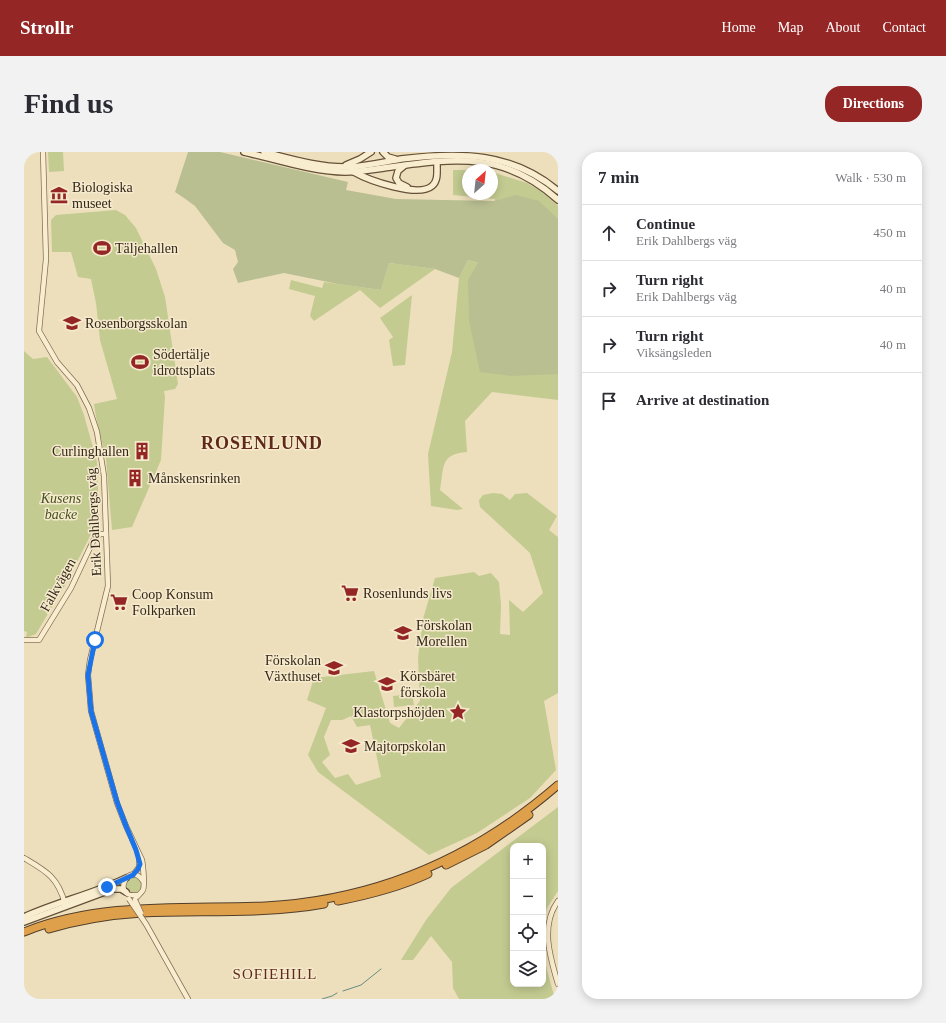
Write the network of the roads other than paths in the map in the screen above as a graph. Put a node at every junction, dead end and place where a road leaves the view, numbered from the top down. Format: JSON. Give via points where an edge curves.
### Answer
{"nodes":[{"id":1,"x":43,"y":152,"type":"edge"},
{"id":2,"x":244,"y":152,"type":"edge"},
{"id":3,"x":264,"y":152,"type":"edge"},
{"id":4,"x":371,"y":152,"type":"edge"},
{"id":5,"x":383,"y":152,"type":"edge"},
{"id":6,"x":399,"y":159,"type":"junction"},
{"id":7,"x":407,"y":165,"type":"junction"},
{"id":8,"x":437,"y":165,"type":"dead end"},
{"id":9,"x":340,"y":167,"type":"junction"},
{"id":10,"x":353,"y":172,"type":"junction"},
{"id":11,"x":413,"y":189,"type":"junction"},
{"id":12,"x":558,"y":191,"type":"edge"},
{"id":13,"x":558,"y":200,"type":"edge"},
{"id":14,"x":106,"y":534,"type":"junction"},
{"id":15,"x":24,"y":640,"type":"edge"},
{"id":16,"x":558,"y":785,"type":"edge"},
{"id":17,"x":558,"y":791,"type":"edge"},
{"id":18,"x":136,"y":850,"type":"junction"},
{"id":19,"x":24,"y":858,"type":"edge"},
{"id":20,"x":133,"y":875,"type":"junction"},
{"id":21,"x":126,"y":878,"type":"junction"},
{"id":22,"x":143,"y":881,"type":"junction"},
{"id":23,"x":126,"y":893,"type":"junction"},
{"id":24,"x":136,"y":897,"type":"junction"},
{"id":25,"x":558,"y":900,"type":"edge"},
{"id":26,"x":65,"y":904,"type":"junction"},
{"id":27,"x":24,"y":917,"type":"edge"},
{"id":28,"x":24,"y":922,"type":"edge"},
{"id":29,"x":146,"y":924,"type":"junction"},
{"id":30,"x":24,"y":932,"type":"edge"},
{"id":31,"x":24,"y":937,"type":"edge"},
{"id":32,"x":558,"y":984,"type":"edge"},
{"id":33,"x":188,"y":999,"type":"edge"}],
"edges":[{"from":1,"to":14,"type":"street","name":"Erik Dahlbergs väg","via":[[46,259],[39,331],[58,362],[77,385],[89,408],[97,432],[104,476]]},
{"from":2,"to":10,"type":"main road","via":[[322,170]]},
{"from":3,"to":9,"type":"main road"},
{"from":4,"to":9,"type":"main road"},
{"from":5,"to":6,"type":"main road","via":[[388,157]]},
{"from":6,"to":9,"type":"main road"},
{"from":6,"to":12,"type":"main road","via":[[448,153],[487,155],[527,168]]},
{"from":7,"to":10,"type":"main road"},
{"from":7,"to":11,"type":"main road","via":[[398,171],[396,178],[401,185]]},
{"from":7,"to":13,"type":"main road","via":[[454,160],[490,163],[526,176]]},
{"from":8,"to":11,"type":"main road","via":[[436,179],[431,186],[424,190]]},
{"from":10,"to":11,"type":"main road","via":[[395,187]]},
{"from":14,"to":15,"type":"street","name":"Falkvägen","via":[[96,537],[71,588],[39,640]]},
{"from":14,"to":18,"type":"street","name":"Erik Dahlbergs väg","via":[[108,586],[90,660],[88,675],[91,711],[117,802]]},
{"from":16,"to":30,"type":"highway","via":[[516,819],[455,856],[422,871],[358,892],[308,902],[266,906],[105,911],[74,916]]},
{"from":17,"to":31,"type":"highway","via":[[518,824],[456,861],[397,886],[354,898],[268,910],[105,916],[75,921]]},
{"from":18,"to":20,"type":"street","name":"Erik Dahlbergs väg","via":[[140,864]]},
{"from":18,"to":22,"type":"street","name":"Erik Dahlbergs väg","via":[[142,860]]},
{"from":19,"to":26,"type":"street","via":[[48,873]]},
{"from":20,"to":21,"type":"street"},
{"from":20,"to":22,"type":"street"},
{"from":21,"to":23,"type":"street","via":[[123,886]]},
{"from":21,"to":26,"type":"main road"},
{"from":22,"to":24,"type":"street","via":[[144,889]]},
{"from":23,"to":24,"type":"street"},
{"from":23,"to":26,"type":"main road","via":[[121,889],[113,889]]},
{"from":23,"to":29,"type":"street","bridge":true},
{"from":24,"to":29,"type":"street","bridge":true},
{"from":25,"to":32,"type":"street","via":[[550,917],[548,932],[548,948]]},
{"from":26,"to":27,"type":"main road"},
{"from":26,"to":28,"type":"main road"},
{"from":29,"to":33,"type":"street"}]}
